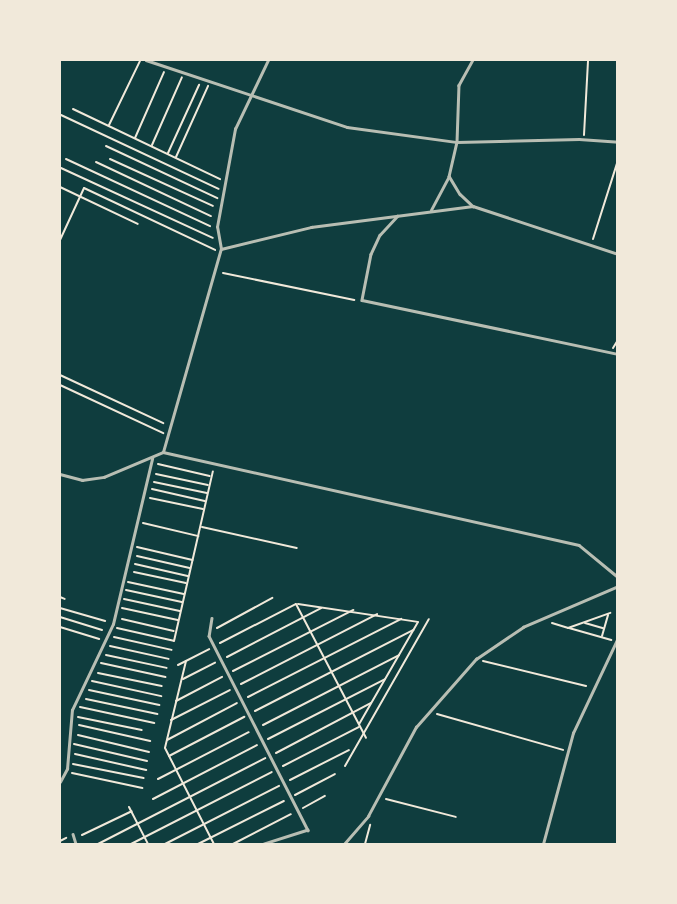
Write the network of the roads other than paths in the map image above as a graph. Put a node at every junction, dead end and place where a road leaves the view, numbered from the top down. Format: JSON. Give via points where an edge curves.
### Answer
{"nodes":[{"id":1,"x":146,"y":60,"type":"edge"},
{"id":2,"x":268,"y":60,"type":"edge"},
{"id":3,"x":473,"y":60,"type":"edge"},
{"id":4,"x":252,"y":95,"type":"junction"},
{"id":5,"x":457,"y":142,"type":"junction"},
{"id":6,"x":618,"y":142,"type":"edge"},
{"id":7,"x":450,"y":176,"type":"junction"},
{"id":8,"x":473,"y":206,"type":"junction"},
{"id":9,"x":430,"y":211,"type":"junction"},
{"id":10,"x":398,"y":216,"type":"junction"},
{"id":11,"x":220,"y":251,"type":"junction"},
{"id":12,"x":618,"y":254,"type":"edge"},
{"id":13,"x":618,"y":354,"type":"edge"},
{"id":14,"x":163,"y":452,"type":"junction"},
{"id":15,"x":152,"y":458,"type":"junction"},
{"id":16,"x":60,"y":474,"type":"edge"},
{"id":17,"x":618,"y":577,"type":"edge"},
{"id":18,"x":618,"y":586,"type":"edge"},
{"id":19,"x":212,"y":618,"type":"dead end"},
{"id":20,"x":617,"y":639,"type":"edge"},
{"id":21,"x":60,"y":749,"type":"edge"},
{"id":22,"x":65,"y":751,"type":"junction"},
{"id":23,"x":60,"y":782,"type":"edge"},
{"id":24,"x":74,"y":836,"type":"road end"},
{"id":25,"x":76,"y":845,"type":"edge"},
{"id":26,"x":264,"y":845,"type":"edge"},
{"id":27,"x":344,"y":845,"type":"edge"},
{"id":28,"x":543,"y":845,"type":"edge"}],
"edges":[{"from":1,"to":4,"type":"lane"},
{"from":2,"to":4,"type":"lane"},
{"from":3,"to":5,"type":"lane","via":[[459,85]]},
{"from":4,"to":5,"type":"lane","via":[[348,127]]},
{"from":4,"to":11,"type":"lane","via":[[235,129],[218,220]]},
{"from":5,"to":6,"type":"lane"},
{"from":5,"to":7,"type":"lane"},
{"from":7,"to":8,"type":"lane"},
{"from":7,"to":9,"type":"lane"},
{"from":8,"to":9,"type":"lane"},
{"from":8,"to":12,"type":"lane"},
{"from":9,"to":10,"type":"lane"},
{"from":10,"to":11,"type":"lane","via":[[311,227]]},
{"from":10,"to":13,"type":"lane","via":[[380,235],[371,254],[362,300]]},
{"from":11,"to":14,"type":"lane"},
{"from":14,"to":15,"type":"lane"},
{"from":14,"to":17,"type":"lane","via":[[579,545]]},
{"from":15,"to":16,"type":"lane","via":[[104,477],[82,480]]},
{"from":15,"to":22,"type":"lane","via":[[113,624],[76,700]]},
{"from":18,"to":27,"type":"lane","via":[[523,627],[476,659],[416,727],[368,816]]},
{"from":19,"to":26,"type":"lane","via":[[214,646],[308,830]]},
{"from":20,"to":28,"type":"lane","via":[[568,751]]},
{"from":21,"to":22,"type":"lane"},
{"from":22,"to":23,"type":"lane","via":[[66,772]]},
{"from":24,"to":25,"type":"lane"}]}
